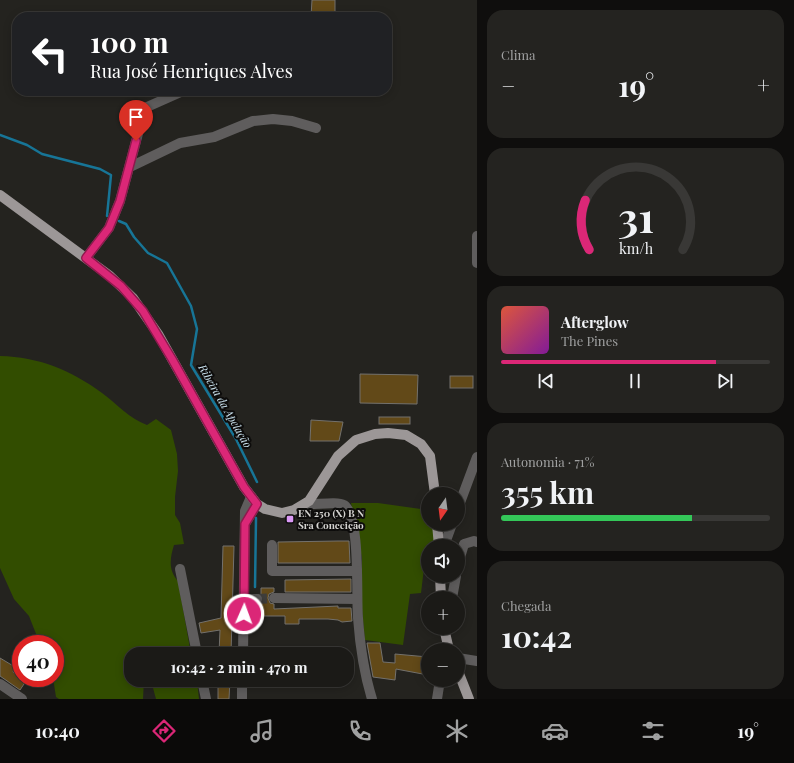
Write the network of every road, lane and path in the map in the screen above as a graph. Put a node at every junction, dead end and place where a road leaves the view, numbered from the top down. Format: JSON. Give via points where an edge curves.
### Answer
{"nodes":[{"id":1,"x":172,"y":96,"type":"edge"},
{"id":2,"x":316,"y":128,"type":"dead end"},
{"id":3,"x":130,"y":167,"type":"junction"},
{"id":4,"x":0,"y":195,"type":"edge"},
{"id":5,"x":477,"y":236,"type":"edge"},
{"id":6,"x":86,"y":258,"type":"junction"},
{"id":7,"x":477,"y":263,"type":"edge"},
{"id":8,"x":477,"y":457,"type":"edge"},
{"id":9,"x":434,"y":487,"type":"edge"},
{"id":10,"x":465,"y":489,"type":"edge"},
{"id":11,"x":254,"y":500,"type":"junction"},
{"id":12,"x":305,"y":504,"type":"junction"},
{"id":13,"x":477,"y":542,"type":"edge"},
{"id":14,"x":465,"y":544,"type":"edge"},
{"id":15,"x":272,"y":545,"type":"dead end"},
{"id":16,"x":180,"y":569,"type":"dead end"},
{"id":17,"x":357,"y":571,"type":"junction"},
{"id":18,"x":274,"y":598,"type":"tunnel mouth"},
{"id":19,"x":245,"y":599,"type":"junction"},
{"id":20,"x":257,"y":599,"type":"tunnel mouth"},
{"id":21,"x":357,"y":600,"type":"junction"},
{"id":22,"x":196,"y":647,"type":"edge"},
{"id":23,"x":243,"y":647,"type":"edge"},
{"id":24,"x":465,"y":659,"type":"edge"},
{"id":25,"x":477,"y":661,"type":"edge"},
{"id":26,"x":0,"y":684,"type":"edge"},
{"id":27,"x":203,"y":687,"type":"edge"},
{"id":28,"x":242,"y":687,"type":"edge"},
{"id":29,"x":439,"y":687,"type":"edge"},
{"id":30,"x":464,"y":687,"type":"edge"},
{"id":31,"x":371,"y":696,"type":"edge"},
{"id":32,"x":22,"y":699,"type":"edge"},
{"id":33,"x":206,"y":699,"type":"edge"},
{"id":34,"x":242,"y":699,"type":"edge"},
{"id":35,"x":437,"y":699,"type":"edge"},
{"id":36,"x":469,"y":699,"type":"edge"}],
"edges":[{"from":1,"to":3,"type":"street","via":[[147,108],[142,115]]},
{"from":2,"to":3,"type":"street","via":[[292,121],[253,120],[214,137],[180,143]]},
{"from":3,"to":6,"type":"street","via":[[109,228]]},
{"from":4,"to":6,"type":"main road"},
{"from":5,"to":7,"type":"street"},
{"from":6,"to":11,"type":"main road","via":[[121,286],[143,311]]},
{"from":8,"to":10,"type":"street"},
{"from":9,"to":12,"type":"main road","via":[[430,456],[421,444],[406,435],[375,434],[356,440],[338,456]]},
{"from":11,"to":12,"type":"main road","via":[[270,511],[282,513]]},
{"from":11,"to":19,"type":"street","via":[[245,511]]},
{"from":12,"to":17,"type":"street","via":[[336,503],[346,506],[354,530]]},
{"from":13,"to":14,"type":"street"},
{"from":15,"to":17,"type":"street","via":[[272,571]]},
{"from":16,"to":22,"type":"street"},
{"from":17,"to":21,"type":"street"},
{"from":18,"to":21,"type":"street"},
{"from":19,"to":20,"type":"street"},
{"from":19,"to":23,"type":"street"},
{"from":21,"to":31,"type":"street","via":[[362,656]]},
{"from":24,"to":25,"type":"street"},
{"from":26,"to":32,"type":"street"},
{"from":27,"to":33,"type":"street"},
{"from":28,"to":34,"type":"street"},
{"from":29,"to":35,"type":"street"},
{"from":30,"to":36,"type":"main road"}]}
